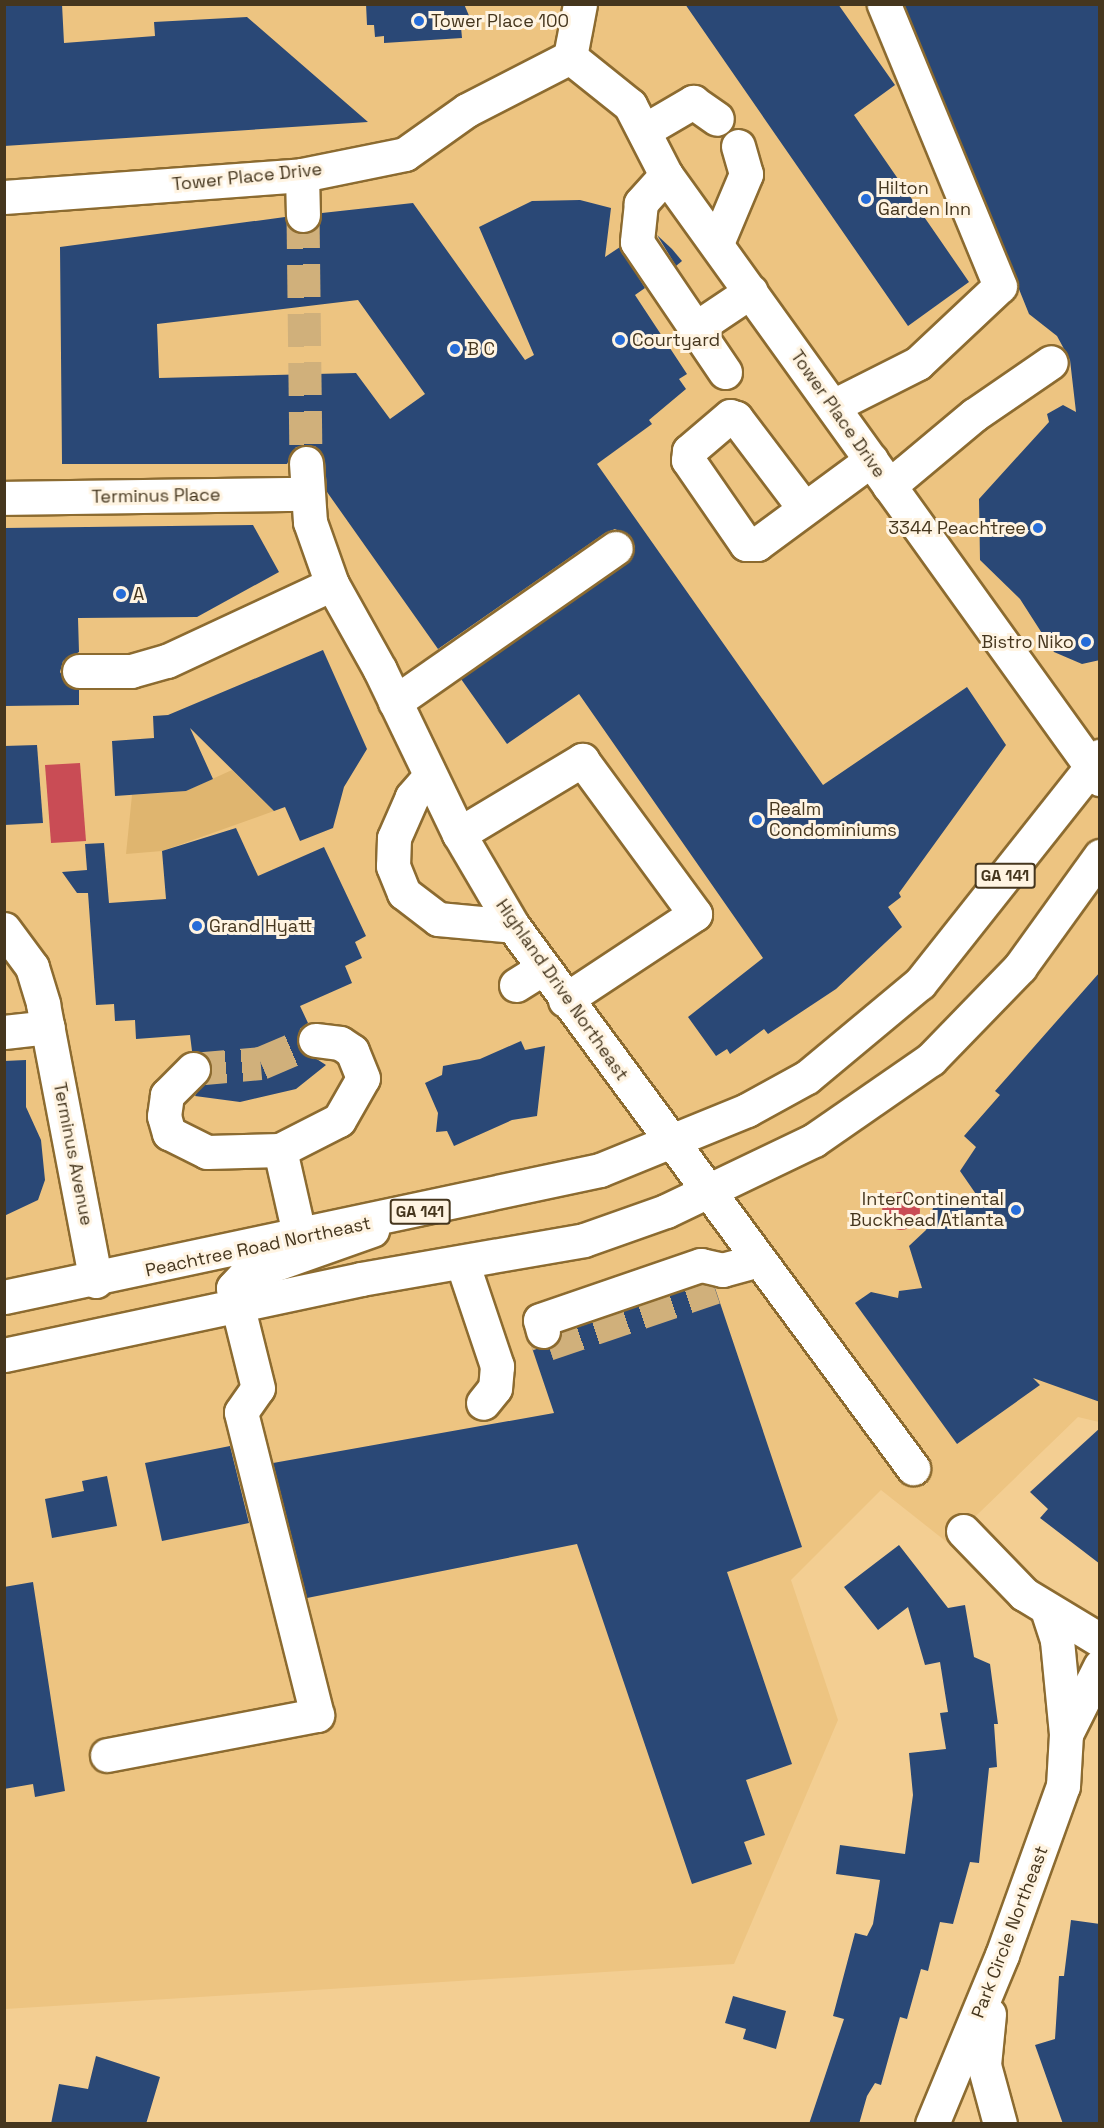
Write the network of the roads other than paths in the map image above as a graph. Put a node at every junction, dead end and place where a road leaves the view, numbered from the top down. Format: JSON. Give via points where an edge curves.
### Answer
{"nodes":[{"id":1,"x":580,"y":4,"type":"edge"},
{"id":2,"x":884,"y":4,"type":"edge"},
{"id":3,"x":570,"y":57,"type":"junction"},
{"id":4,"x":717,"y":119,"type":"dead end"},
{"id":5,"x":645,"y":130,"type":"junction"},
{"id":6,"x":738,"y":146,"type":"dead end"},
{"id":7,"x":302,"y":175,"type":"junction"},
{"id":8,"x":666,"y":175,"type":"junction"},
{"id":9,"x":4,"y":197,"type":"edge"},
{"id":10,"x":303,"y":215,"type":"tunnel mouth"},
{"id":11,"x":717,"y":243,"type":"junction"},
{"id":12,"x":751,"y":291,"type":"junction"},
{"id":13,"x":696,"y":328,"type":"junction"},
{"id":14,"x":1051,"y":362,"type":"dead end"},
{"id":15,"x":725,"y":372,"type":"dead end"},
{"id":16,"x":833,"y":406,"type":"junction"},
{"id":17,"x":880,"y":473,"type":"junction"},
{"id":18,"x":306,"y":479,"type":"joint"},
{"id":19,"x":4,"y":498,"type":"edge"},
{"id":20,"x":804,"y":508,"type":"dead end"},
{"id":21,"x":616,"y":548,"type":"dead end"},
{"id":22,"x":332,"y":584,"type":"junction"},
{"id":23,"x":79,"y":672,"type":"dead end"},
{"id":24,"x":395,"y":702,"type":"junction"},
{"id":25,"x":1096,"y":768,"type":"edge"},
{"id":26,"x":430,"y":776,"type":"junction"},
{"id":27,"x":459,"y":834,"type":"junction"},
{"id":28,"x":1100,"y":856,"type":"edge"},
{"id":29,"x":513,"y":926,"type":"junction"},
{"id":30,"x":4,"y":929,"type":"edge"},
{"id":31,"x":566,"y":1000,"type":"junction"},
{"id":32,"x":48,"y":1027,"type":"junction"},
{"id":33,"x":4,"y":1032,"type":"edge"},
{"id":34,"x":315,"y":1040,"type":"tunnel mouth"},
{"id":35,"x":193,"y":1069,"type":"tunnel mouth"},
{"id":36,"x":675,"y":1143,"type":"junction"},
{"id":37,"x":280,"y":1150,"type":"junction"},
{"id":38,"x":711,"y":1190,"type":"junction"},
{"id":39,"x":422,"y":1212,"type":"junction"},
{"id":40,"x":300,"y":1238,"type":"junction"},
{"id":41,"x":759,"y":1260,"type":"junction"},
{"id":42,"x":462,"y":1262,"type":"junction"},
{"id":43,"x":96,"y":1281,"type":"junction"},
{"id":44,"x":4,"y":1282,"type":"edge"},
{"id":45,"x":37,"y":1291,"type":"junction"},
{"id":46,"x":4,"y":1297,"type":"edge"},
{"id":47,"x":238,"y":1307,"type":"junction"},
{"id":48,"x":543,"y":1331,"type":"dead end"},
{"id":49,"x":4,"y":1355,"type":"edge"},
{"id":50,"x":483,"y":1403,"type":"dead end"},
{"id":51,"x":913,"y":1468,"type":"dead end"},
{"id":52,"x":963,"y":1531,"type":"dead end"},
{"id":53,"x":1048,"y":1613,"type":"junction"},
{"id":54,"x":1100,"y":1640,"type":"edge"},
{"id":55,"x":1100,"y":1666,"type":"edge"},
{"id":56,"x":1066,"y":1734,"type":"junction"},
{"id":57,"x":107,"y":1755,"type":"dead end"},
{"id":58,"x":1002,"y":1955,"type":"junction"},
{"id":59,"x":932,"y":2124,"type":"edge"},
{"id":60,"x":1000,"y":2124,"type":"edge"}],
"edges":[{"from":1,"to":3,"type":"main road"},
{"from":2,"to":16,"type":"main road","via":[[1000,286],[918,363]]},
{"from":3,"to":5,"type":"main road","name":"Tower Place Drive","via":[[630,105]]},
{"from":3,"to":7,"type":"main road","name":"Tower Place Drive","via":[[467,110],[405,154]]},
{"from":4,"to":5,"type":"main road","via":[[693,102]]},
{"from":5,"to":8,"type":"main road","name":"Tower Place Drive"},
{"from":6,"to":11,"type":"main road","via":[[746,174]]},
{"from":7,"to":9,"type":"main road","name":"Tower Place Drive"},
{"from":7,"to":10,"type":"main road"},
{"from":8,"to":11,"type":"main road","name":"Tower Place Drive"},
{"from":8,"to":13,"type":"main road","via":[[640,203],[637,242]]},
{"from":11,"to":12,"type":"main road","name":"Tower Place Drive"},
{"from":12,"to":13,"type":"main road"},
{"from":12,"to":16,"type":"main road","name":"Tower Place Drive"},
{"from":13,"to":15,"type":"main road"},
{"from":14,"to":17,"type":"main road"},
{"from":16,"to":17,"type":"main road","name":"Tower Place Drive"},
{"from":17,"to":20,"type":"main road"},
{"from":17,"to":25,"type":"main road","name":"Tower Place Drive"},
{"from":18,"to":19,"type":"main road","name":"Terminus Place"},
{"from":18,"to":22,"type":"main road","name":"Highland Drive Northeast"},
{"from":21,"to":24,"type":"main road","via":[[479,634]]},
{"from":22,"to":23,"type":"main road","via":[[167,661],[131,671]]},
{"from":22,"to":24,"type":"main road","name":"Highland Drive Northeast"},
{"from":24,"to":26,"type":"main road","name":"Highland Drive Northeast"},
{"from":25,"to":36,"type":"main road","name":"Peachtree Road Northeast","number":"GA 141","via":[[920,983],[807,1077]]},
{"from":26,"to":27,"type":"main road","name":"Highland Drive Northeast"},
{"from":26,"to":29,"type":"main road","via":[[412,797],[394,838],[393,866],[400,887],[438,919]]},
{"from":27,"to":29,"type":"main road","name":"Highland Drive Northeast"},
{"from":27,"to":31,"type":"main road","via":[[582,760],[695,914]]},
{"from":28,"to":38,"type":"main road","via":[[1020,967],[932,1059],[814,1140]]},
{"from":29,"to":31,"type":"main road","name":"Highland Drive Northeast","via":[[530,976]]},
{"from":30,"to":32,"type":"main road","name":"Terminus Avenue","via":[[32,967]]},
{"from":31,"to":36,"type":"main road","name":"Highland Drive Northeast"},
{"from":32,"to":33,"type":"main road"},
{"from":32,"to":43,"type":"main road","name":"Terminus Avenue"},
{"from":34,"to":37,"type":"main road","via":[[340,1043],[352,1051],[361,1062],[363,1078],[339,1120]]},
{"from":35,"to":37,"type":"main road","via":[[167,1095],[169,1133],[207,1152]]},
{"from":36,"to":38,"type":"main road","name":"Highland Drive Northeast"},
{"from":36,"to":39,"type":"main road","name":"Peachtree Road Northeast","number":"GA 141","via":[[600,1170]]},
{"from":37,"to":40,"type":"main road"},
{"from":38,"to":41,"type":"main road","name":"Highland Drive Northeast"},
{"from":38,"to":42,"type":"main road","via":[[584,1240]]},
{"from":39,"to":40,"type":"main road","name":"Peachtree Road Northeast","number":"GA 141"},
{"from":39,"to":47,"type":"main road","via":[[245,1275],[233,1288]]},
{"from":40,"to":43,"type":"main road","name":"Peachtree Road Northeast","number":"GA 141"},
{"from":41,"to":48,"type":"main road","via":[[718,1278],[690,1269],[540,1320]]},
{"from":41,"to":51,"type":"main road","name":"Highland Drive Northeast"},
{"from":42,"to":47,"type":"main road"},
{"from":42,"to":50,"type":"main road","via":[[497,1366],[495,1388]]},
{"from":43,"to":45,"type":"main road","name":"Peachtree Road Northeast","number":"GA 141"},
{"from":44,"to":45,"type":"main road"},
{"from":45,"to":46,"type":"main road","name":"Peachtree Road Northeast","number":"GA 141"},
{"from":47,"to":49,"type":"main road"},
{"from":47,"to":57,"type":"main road","via":[[258,1388],[241,1412],[317,1715]]},
{"from":52,"to":53,"type":"main road"},
{"from":53,"to":54,"type":"main road"},
{"from":53,"to":56,"type":"main road","name":"Park Circle Northeast","via":[[1057,1640]]},
{"from":55,"to":56,"type":"main road","name":"Park Circle Northeast"},
{"from":56,"to":58,"type":"main road","name":"Park Circle Northeast","via":[[1059,1797]]},
{"from":58,"to":59,"type":"main road","name":"Park Circle Northeast"},
{"from":58,"to":60,"type":"main road","via":[[985,2032],[984,2065]]}]}
